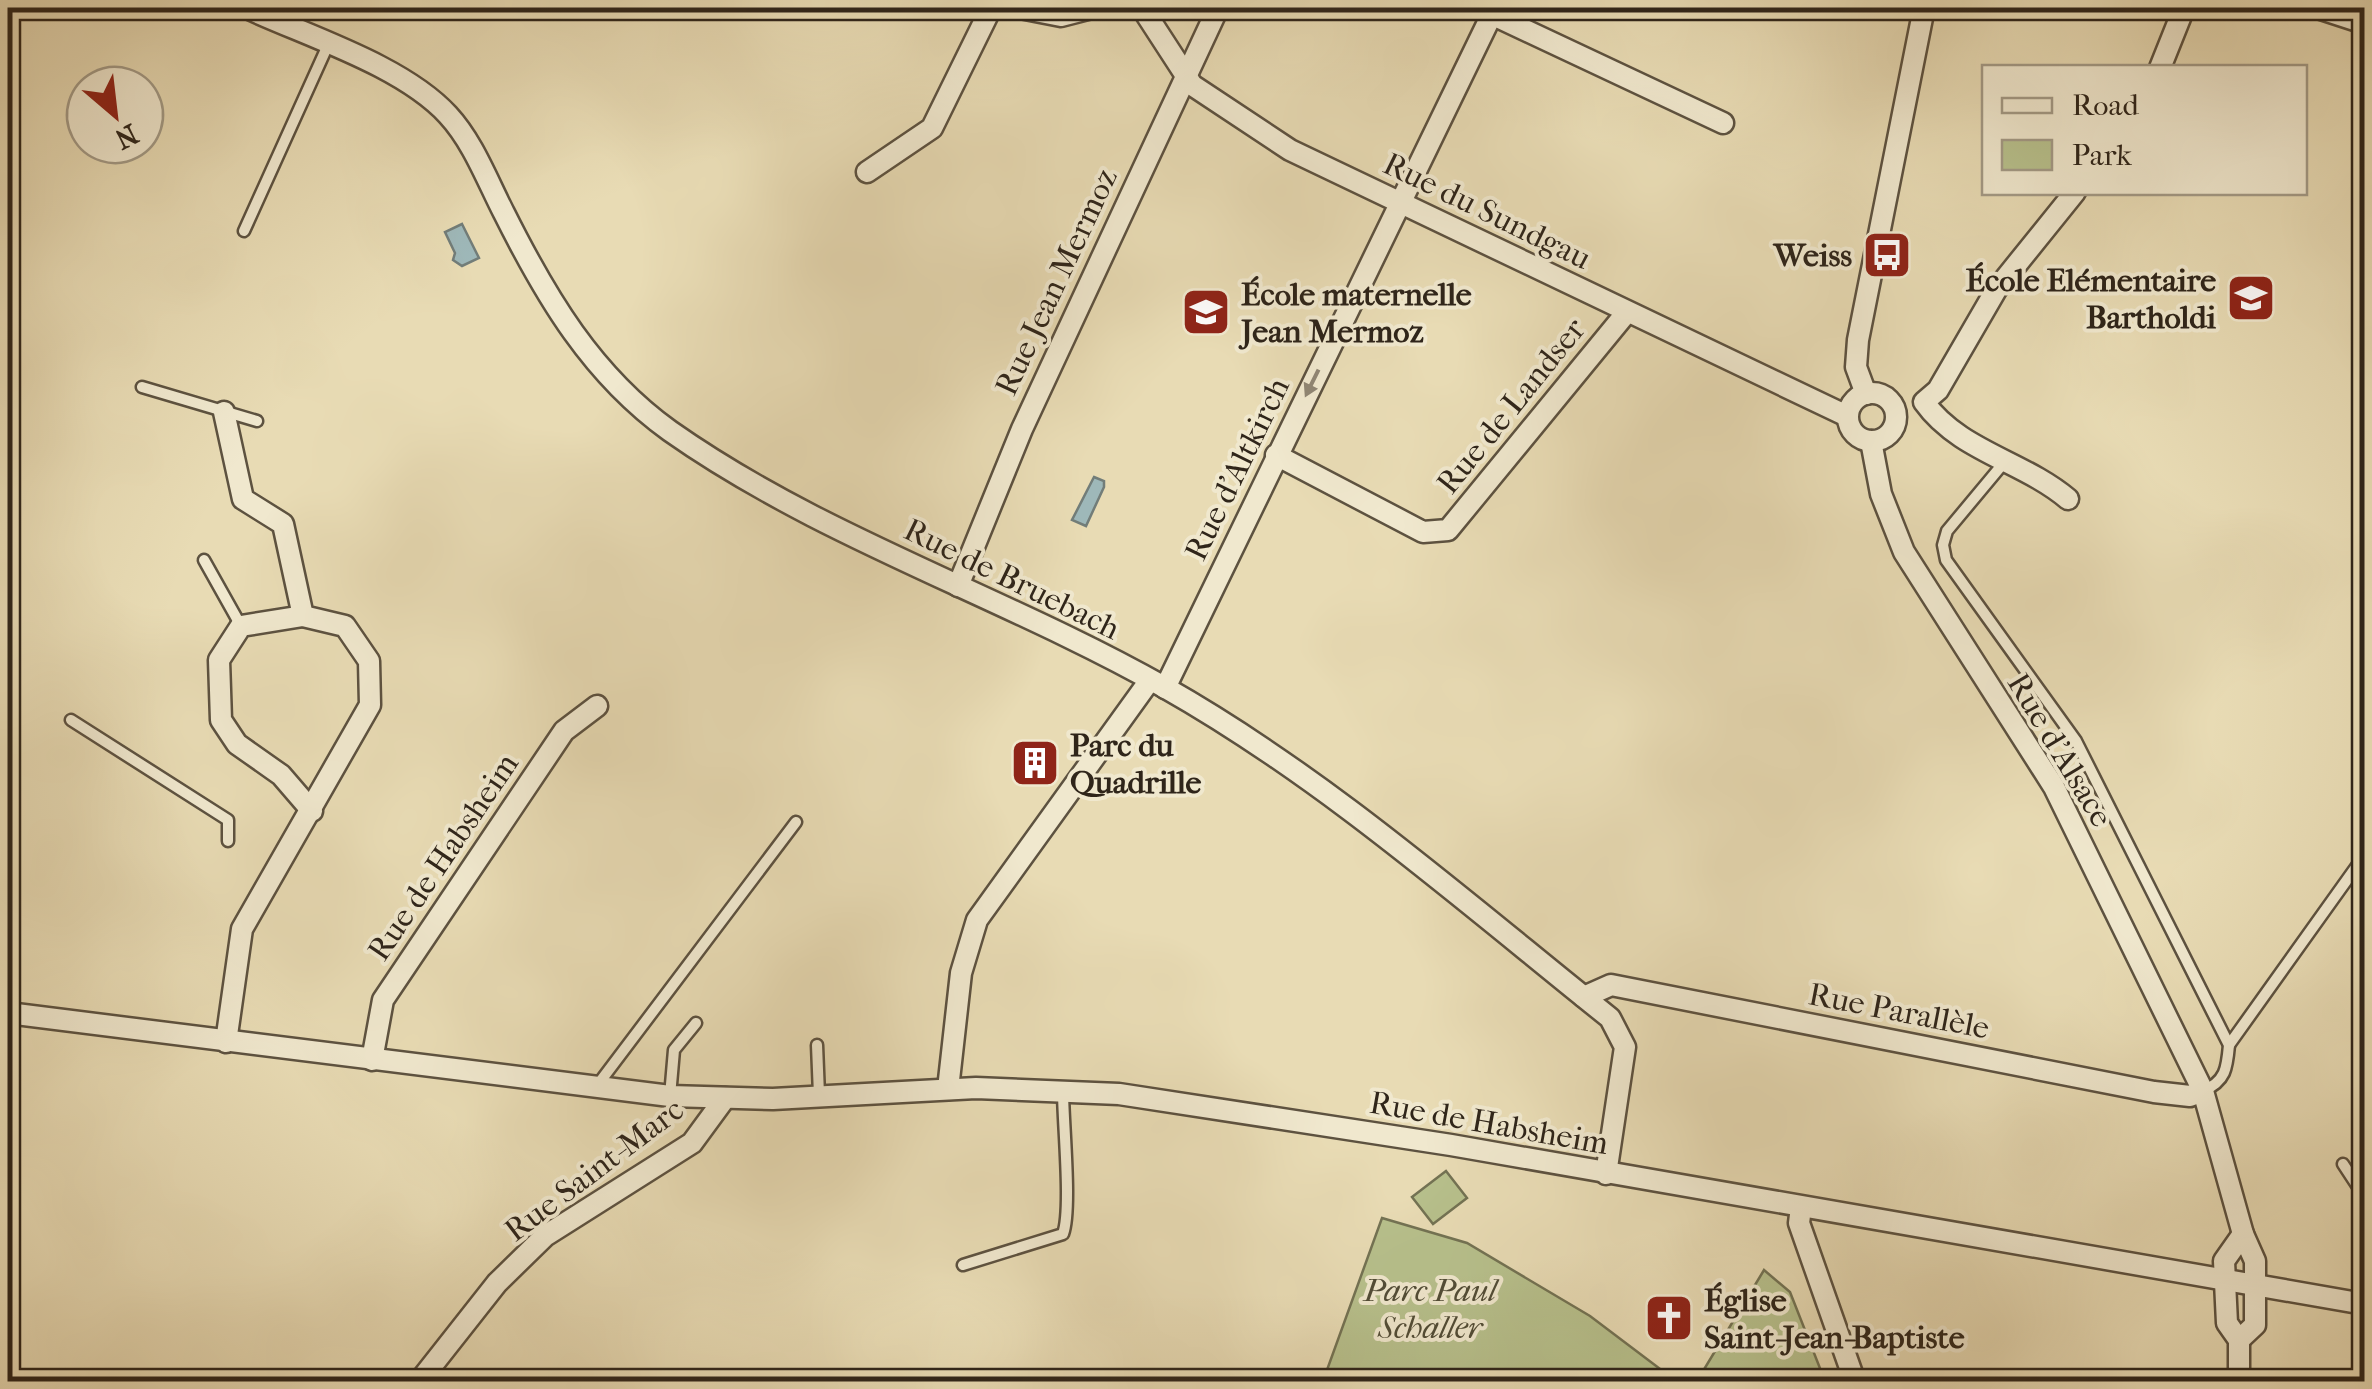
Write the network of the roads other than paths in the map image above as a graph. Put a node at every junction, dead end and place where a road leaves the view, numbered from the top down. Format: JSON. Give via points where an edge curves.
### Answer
{"nodes":[{"id":1,"x":991,"y":8,"type":"edge"},
{"id":2,"x":1020,"y":8,"type":"edge"},
{"id":3,"x":1092,"y":8,"type":"edge"},
{"id":4,"x":1142,"y":8,"type":"edge"},
{"id":5,"x":1218,"y":8,"type":"edge"},
{"id":6,"x":1924,"y":8,"type":"edge"},
{"id":7,"x":2184,"y":8,"type":"edge"},
{"id":8,"x":2318,"y":8,"type":"edge"},
{"id":9,"x":249,"y":10,"type":"edge"},
{"id":10,"x":1493,"y":11,"type":"edge"},
{"id":11,"x":2364,"y":23,"type":"edge"},
{"id":12,"x":328,"y":45,"type":"junction"},
{"id":13,"x":2161,"y":65,"type":"edge"},
{"id":14,"x":1185,"y":71,"type":"junction"},
{"id":15,"x":1724,"y":123,"type":"dead end"},
{"id":16,"x":866,"y":172,"type":"dead end"},
{"id":17,"x":2073,"y":195,"type":"edge"},
{"id":18,"x":1399,"y":200,"type":"junction"},
{"id":19,"x":244,"y":231,"type":"dead end"},
{"id":20,"x":1627,"y":312,"type":"junction"},
{"id":21,"x":142,"y":388,"type":"dead end"},
{"id":22,"x":1866,"y":394,"type":"junction"},
{"id":23,"x":1924,"y":402,"type":"junction"},
{"id":24,"x":1895,"y":411,"type":"junction"},
{"id":25,"x":224,"y":412,"type":"junction"},
{"id":26,"x":1847,"y":416,"type":"junction"},
{"id":27,"x":257,"y":421,"type":"dead end"},
{"id":28,"x":1870,"y":442,"type":"junction"},
{"id":29,"x":1276,"y":454,"type":"junction"},
{"id":30,"x":2008,"y":459,"type":"junction"},
{"id":31,"x":2068,"y":499,"type":"dead end"},
{"id":32,"x":204,"y":560,"type":"dead end"},
{"id":33,"x":958,"y":586,"type":"junction"},
{"id":34,"x":303,"y":616,"type":"junction"},
{"id":35,"x":242,"y":626,"type":"junction"},
{"id":36,"x":1157,"y":684,"type":"junction"},
{"id":37,"x":597,"y":706,"type":"dead end"},
{"id":38,"x":72,"y":720,"type":"dead end"},
{"id":39,"x":312,"y":811,"type":"junction"},
{"id":40,"x":796,"y":822,"type":"dead end"},
{"id":41,"x":228,"y":840,"type":"dead end"},
{"id":42,"x":2364,"y":856,"type":"edge"},
{"id":43,"x":1584,"y":997,"type":"junction"},
{"id":44,"x":8,"y":1014,"type":"edge"},
{"id":45,"x":696,"y":1023,"type":"dead end"},
{"id":46,"x":226,"y":1042,"type":"junction"},
{"id":47,"x":817,"y":1044,"type":"dead end"},
{"id":48,"x":2229,"y":1045,"type":"junction"},
{"id":49,"x":372,"y":1060,"type":"junction"},
{"id":50,"x":596,"y":1087,"type":"junction"},
{"id":51,"x":948,"y":1089,"type":"junction"},
{"id":52,"x":1063,"y":1090,"type":"junction"},
{"id":53,"x":2203,"y":1091,"type":"junction"},
{"id":54,"x":670,"y":1096,"type":"junction"},
{"id":55,"x":819,"y":1096,"type":"junction"},
{"id":56,"x":725,"y":1098,"type":"junction"},
{"id":57,"x":2343,"y":1164,"type":"dead end"},
{"id":58,"x":1606,"y":1174,"type":"junction"},
{"id":59,"x":2364,"y":1196,"type":"edge"},
{"id":60,"x":1801,"y":1207,"type":"junction"},
{"id":61,"x":2243,"y":1234,"type":"junction"},
{"id":62,"x":963,"y":1265,"type":"dead end"},
{"id":63,"x":2225,"y":1282,"type":"junction"},
{"id":64,"x":2255,"y":1286,"type":"junction"},
{"id":65,"x":2364,"y":1304,"type":"edge"},
{"id":66,"x":2238,"y":1340,"type":"junction"},
{"id":67,"x":419,"y":1382,"type":"edge"},
{"id":68,"x":1855,"y":1382,"type":"edge"},
{"id":69,"x":2239,"y":1382,"type":"edge"}],
"edges":[{"from":1,"to":16,"type":"street","via":[[932,128]]},
{"from":2,"to":3,"type":"street","via":[[1061,16]]},
{"from":4,"to":14,"type":"street","name":"Rue du Sundgau"},
{"from":5,"to":14,"type":"street","name":"Rue Jean Mermoz"},
{"from":6,"to":22,"type":"street","via":[[1858,340],[1856,368]]},
{"from":7,"to":13,"type":"street"},
{"from":8,"to":11,"type":"street"},
{"from":9,"to":12,"type":"street","name":"Rue de Bruebach"},
{"from":10,"to":15,"type":"street"},
{"from":10,"to":18,"type":"street","name":"Rue d'Altkirch"},
{"from":12,"to":19,"type":"lane"},
{"from":12,"to":33,"type":"street","name":"Rue de Bruebach","via":[[414,86],[448,116],[549,302],[594,362],[668,429],[775,496]]},
{"from":14,"to":18,"type":"street","name":"Rue du Sundgau","via":[[1192,85],[1290,150]]},
{"from":14,"to":33,"type":"street","name":"Rue Jean Mermoz"},
{"from":17,"to":23,"type":"street","via":[[1996,290],[1938,390]]},
{"from":18,"to":20,"type":"street","name":"Rue du Sundgau"},
{"from":18,"to":29,"type":"street","name":"Rue d'Altkirch","one_way":true},
{"from":20,"to":26,"type":"street","name":"Rue du Sundgau"},
{"from":20,"to":29,"type":"street","name":"Rue de Landser","via":[[1448,530],[1423,532]]},
{"from":21,"to":25,"type":"lane"},
{"from":22,"to":24,"type":"street","via":[[1880,394]]},
{"from":22,"to":26,"type":"street"},
{"from":23,"to":24,"type":"street"},
{"from":23,"to":30,"type":"street","via":[[1961,440]]},
{"from":24,"to":28,"type":"street","via":[[1891,432]]},
{"from":25,"to":27,"type":"lane"},
{"from":25,"to":34,"type":"street","via":[[243,499],[283,524]]},
{"from":26,"to":28,"type":"street","via":[[1856,436]]},
{"from":28,"to":53,"type":"street","name":"Rue d'Alsace","via":[[1887,514],[1904,552],[2054,787]]},
{"from":29,"to":36,"type":"street","name":"Rue d'Altkirch"},
{"from":30,"to":31,"type":"street"},
{"from":30,"to":48,"type":"lane","name":"Rue d'Alsace","via":[[1947,531],[1946,560],[2076,741]]},
{"from":32,"to":35,"type":"lane"},
{"from":33,"to":36,"type":"street","name":"Rue de Bruebach"},
{"from":34,"to":35,"type":"street"},
{"from":34,"to":39,"type":"street","via":[[345,626],[370,662],[370,705]]},
{"from":35,"to":39,"type":"street","via":[[219,660],[221,720],[237,744],[281,775]]},
{"from":36,"to":43,"type":"street","name":"Rue de Bruebach","via":[[1321,788]]},
{"from":36,"to":51,"type":"street","name":"Rue d'Altkirch","via":[[977,920],[961,973]]},
{"from":37,"to":49,"type":"street","name":"Rue de Habsheim","via":[[564,731],[383,1000]]},
{"from":38,"to":41,"type":"lane","via":[[228,820]]},
{"from":39,"to":46,"type":"street","via":[[242,929]]},
{"from":40,"to":50,"type":"lane"},
{"from":42,"to":48,"type":"lane"},
{"from":43,"to":53,"type":"street","name":"Rue Parallèle","via":[[1611,985],[2154,1092]]},
{"from":43,"to":58,"type":"street","name":"Rue de Bruebach","via":[[1610,1018],[1625,1047]]},
{"from":44,"to":46,"type":"street","name":"Rue de Habsheim"},
{"from":45,"to":54,"type":"lane","via":[[674,1050]]},
{"from":46,"to":49,"type":"street","name":"Rue de Habsheim"},
{"from":47,"to":55,"type":"lane"},
{"from":48,"to":53,"type":"lane","via":[[2227,1070]]},
{"from":49,"to":50,"type":"street","name":"Rue de Habsheim"},
{"from":50,"to":54,"type":"street","name":"Rue de Habsheim"},
{"from":51,"to":52,"type":"street","name":"Rue de Habsheim"},
{"from":51,"to":55,"type":"street","name":"Rue de Habsheim"},
{"from":52,"to":58,"type":"street","name":"Rue de Habsheim","via":[[1213,1107]]},
{"from":52,"to":62,"type":"lane","via":[[1071,1214],[1063,1234]]},
{"from":53,"to":61,"type":"street","name":"Rue d'Alsace"},
{"from":54,"to":56,"type":"street","name":"Rue de Habsheim"},
{"from":55,"to":56,"type":"street","name":"Rue de Habsheim"},
{"from":56,"to":67,"type":"street","name":"Rue Saint-Marc","via":[[692,1143],[545,1236]]},
{"from":57,"to":59,"type":"lane"},
{"from":58,"to":60,"type":"street","name":"Rue de Habsheim"},
{"from":60,"to":63,"type":"street","name":"Rue de Habsheim"},
{"from":60,"to":68,"type":"street","via":[[1799,1223]]},
{"from":61,"to":63,"type":"street","name":"Rue d'Alsace","via":[[2224,1261]]},
{"from":61,"to":64,"type":"street","name":"Rue d'Alsace","via":[[2255,1261]]},
{"from":63,"to":64,"type":"street","name":"Rue de Habsheim"},
{"from":63,"to":66,"type":"street","name":"Rue d'Alsace","via":[[2227,1323]]},
{"from":64,"to":65,"type":"street","name":"Rue de Habsheim"},
{"from":64,"to":66,"type":"street","name":"Rue d'Alsace","via":[[2256,1325]]},
{"from":66,"to":69,"type":"street","name":"Rue d'Alsace"}]}
